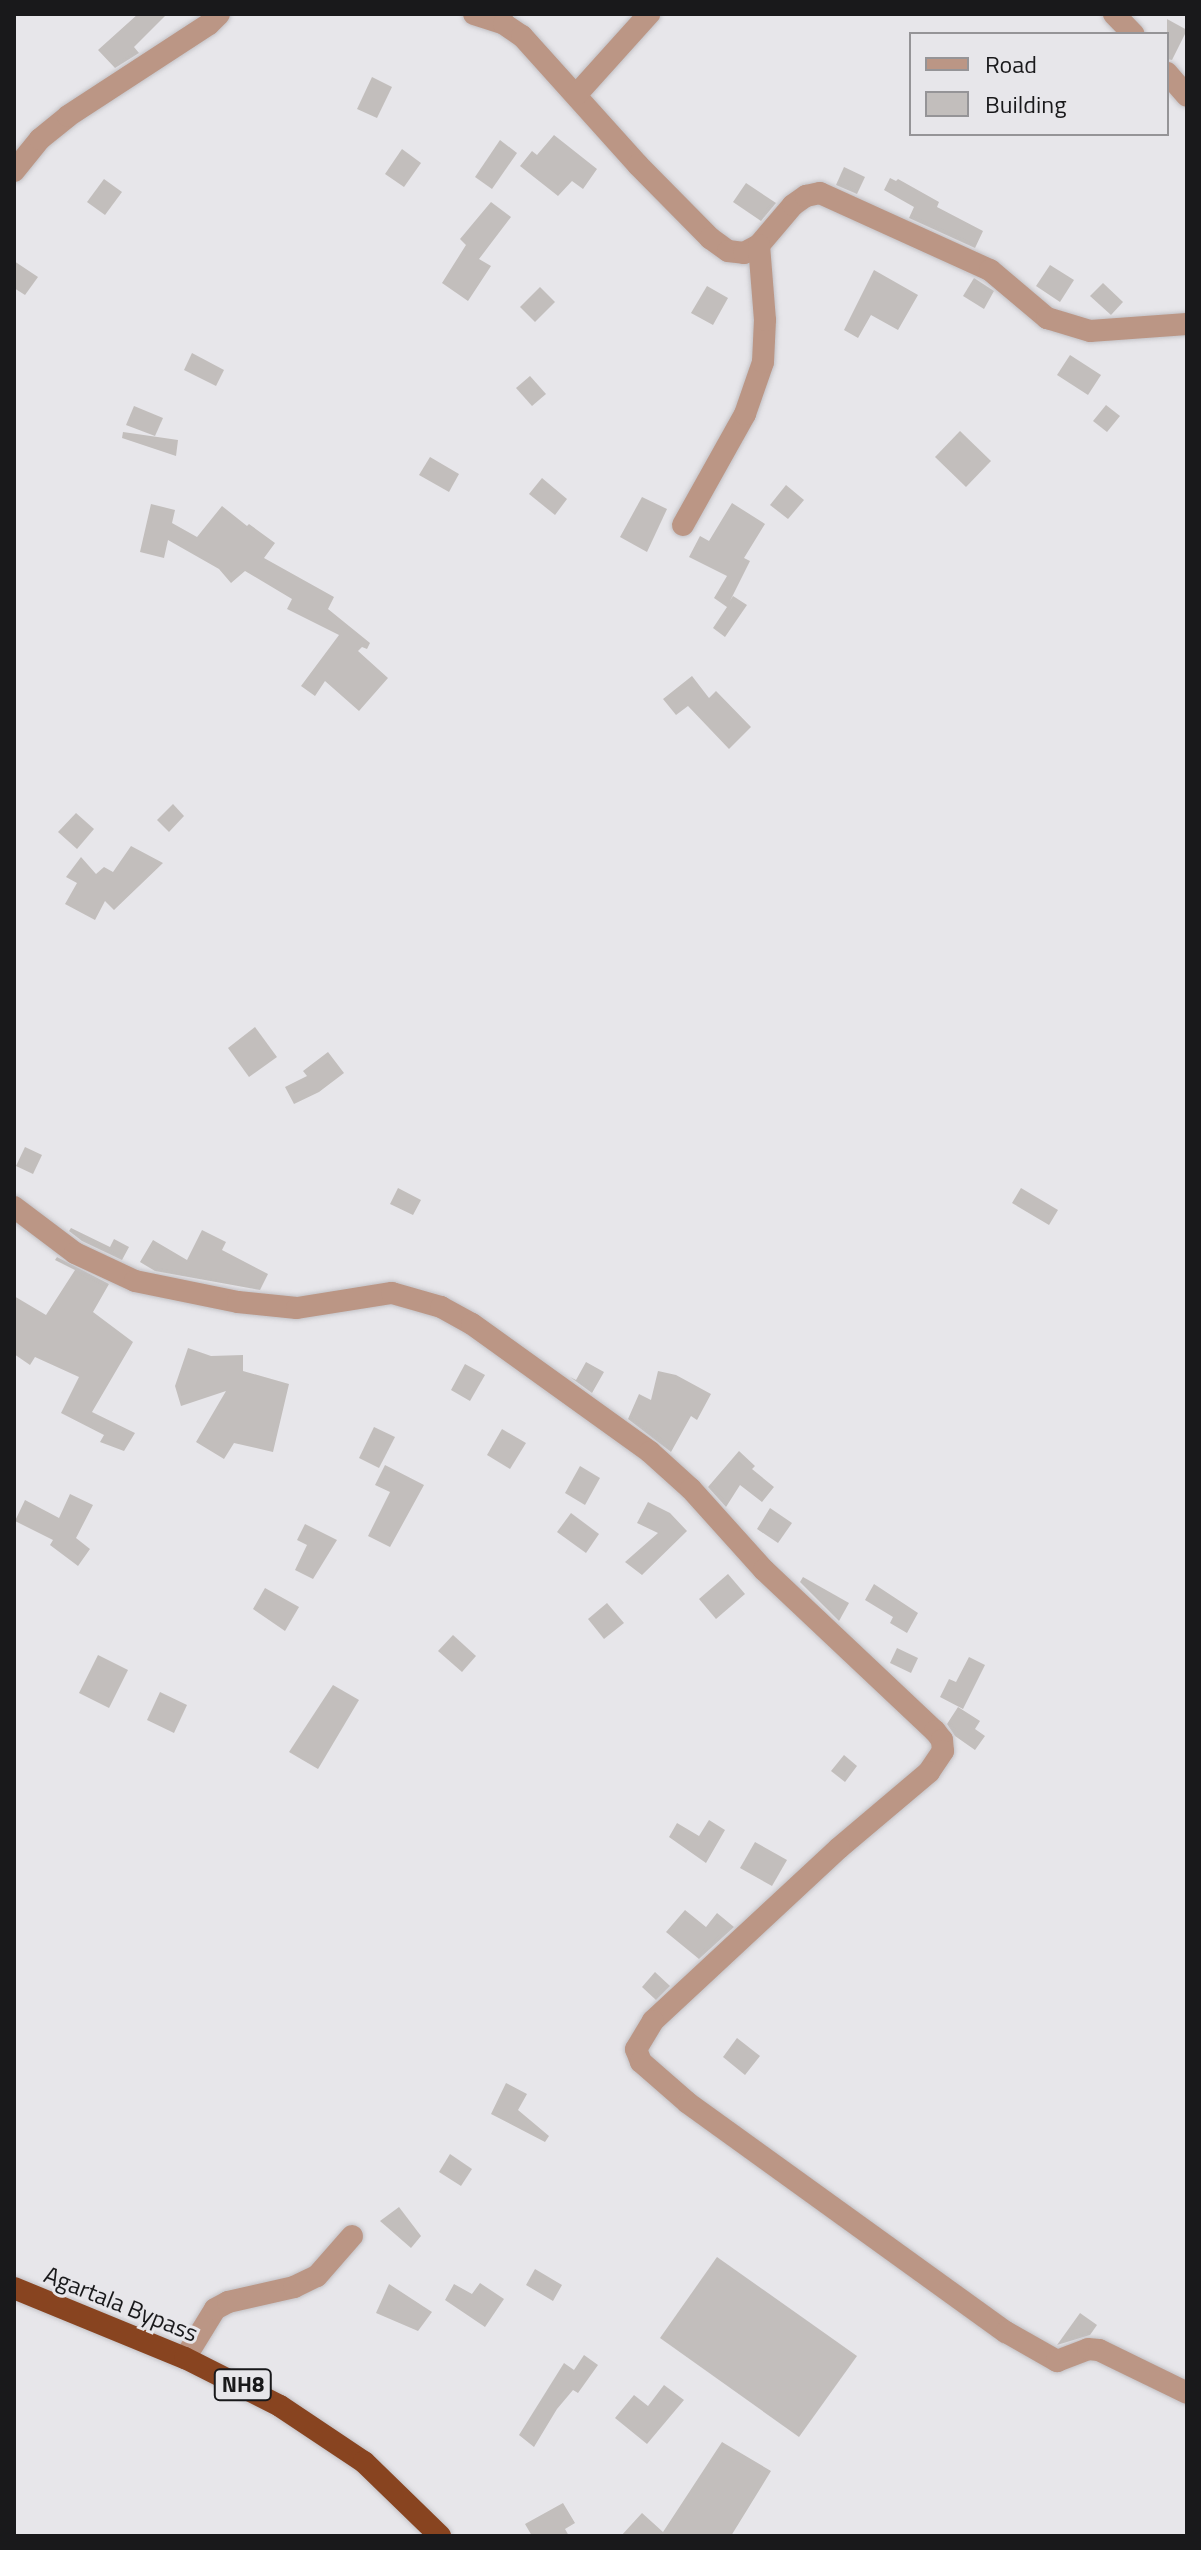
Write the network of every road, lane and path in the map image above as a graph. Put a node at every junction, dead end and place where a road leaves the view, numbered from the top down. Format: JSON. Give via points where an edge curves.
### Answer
{"nodes":[{"id":1,"x":219,"y":14,"type":"edge"},
{"id":2,"x":474,"y":14,"type":"edge"},
{"id":3,"x":649,"y":14,"type":"edge"},
{"id":4,"x":1169,"y":75,"type":"edge"},
{"id":5,"x":577,"y":94,"type":"junction"},
{"id":6,"x":1187,"y":96,"type":"edge"},
{"id":7,"x":15,"y":168,"type":"edge"},
{"id":8,"x":759,"y":245,"type":"junction"},
{"id":9,"x":1187,"y":324,"type":"edge"},
{"id":10,"x":683,"y":525,"type":"dead end"},
{"id":11,"x":14,"y":1207,"type":"edge"},
{"id":12,"x":352,"y":2236,"type":"dead end"},
{"id":13,"x":14,"y":2288,"type":"edge"},
{"id":14,"x":185,"y":2358,"type":"junction"},
{"id":15,"x":1187,"y":2393,"type":"edge"},
{"id":16,"x":440,"y":2536,"type":"edge"}],
"edges":[{"from":1,"to":7,"type":"street","via":[[68,116]]},
{"from":2,"to":5,"type":"street","via":[[522,36]]},
{"from":3,"to":5,"type":"street"},
{"from":4,"to":6,"type":"street"},
{"from":5,"to":8,"type":"street","via":[[710,238],[728,251],[744,253]]},
{"from":8,"to":9,"type":"street","via":[[793,205],[820,193],[990,270],[1047,318],[1090,331]]},
{"from":8,"to":10,"type":"street","via":[[765,320],[760,375],[745,414]]},
{"from":11,"to":15,"type":"street","via":[[75,1253],[135,1281],[297,1308],[392,1293],[441,1307],[472,1324],[681,1480],[764,1570],[935,1731],[943,1751],[929,1772],[653,2021],[636,2049],[641,2062],[688,2103],[1006,2332],[1057,2361],[1099,2350]]},
{"from":12,"to":14,"type":"street","via":[[317,2276],[215,2309]]},
{"from":13,"to":14,"type":"highway","name":"Agartala Bypass","number":"NH8"},
{"from":14,"to":16,"type":"highway","name":"Agartala Bypass","number":"NH8","via":[[328,2434]]}]}
